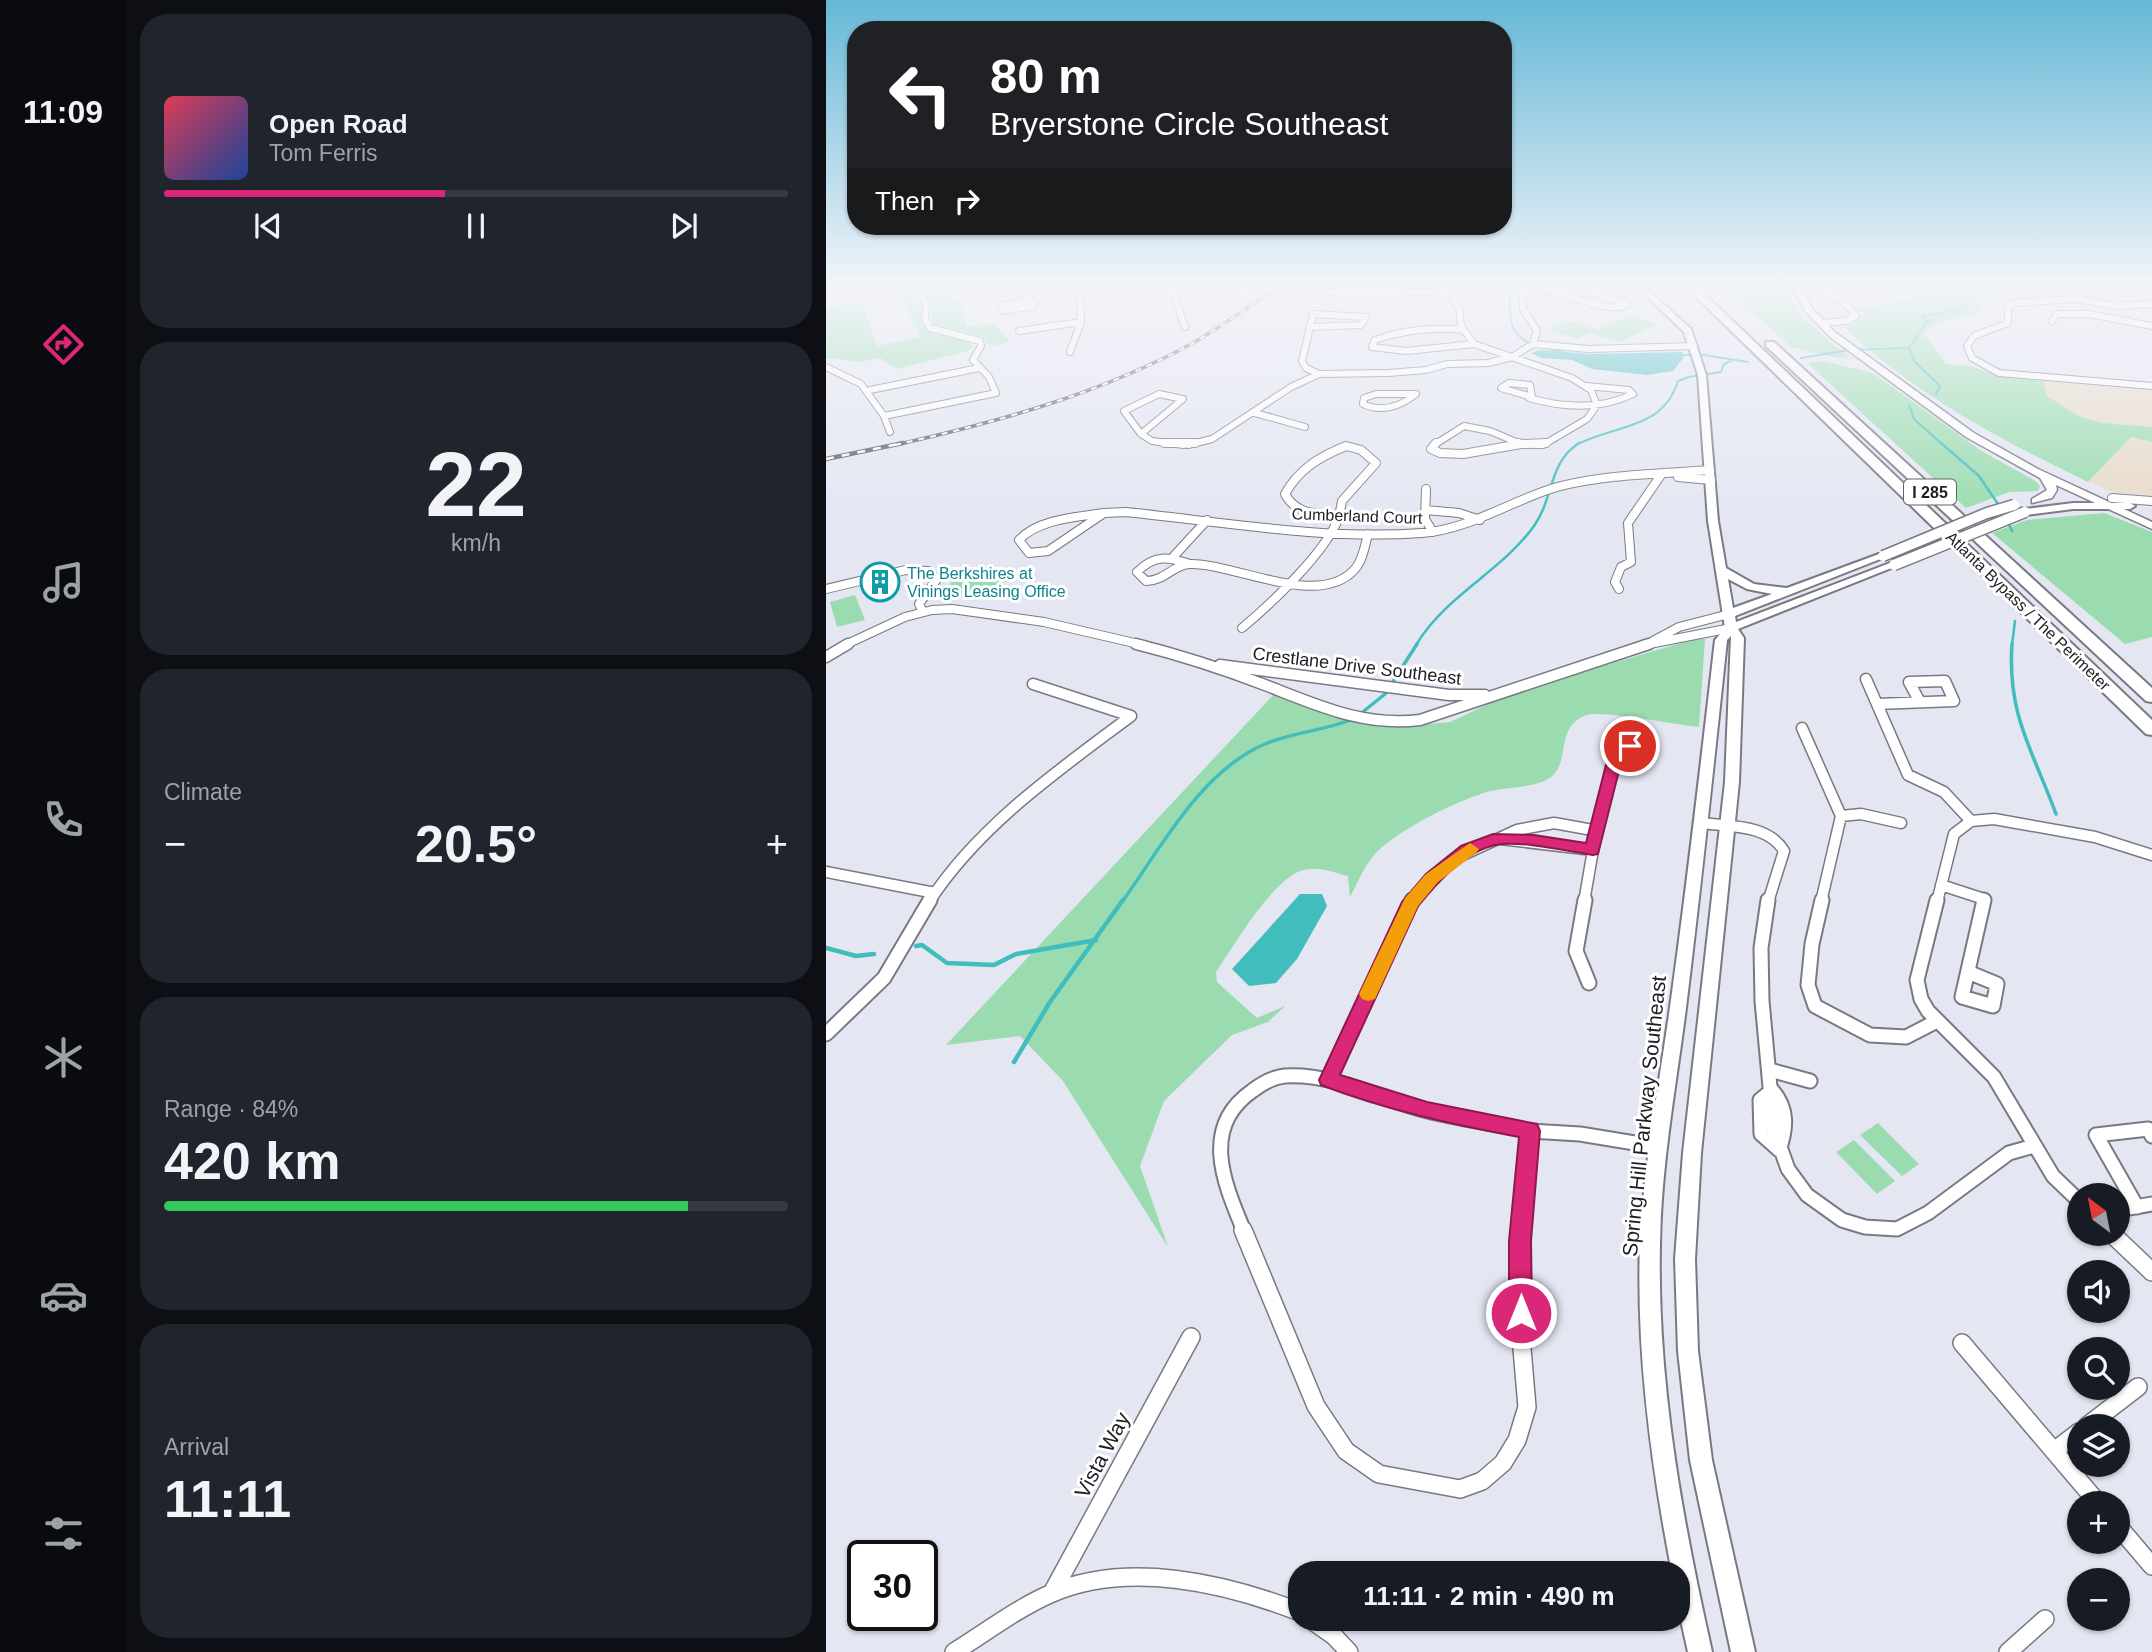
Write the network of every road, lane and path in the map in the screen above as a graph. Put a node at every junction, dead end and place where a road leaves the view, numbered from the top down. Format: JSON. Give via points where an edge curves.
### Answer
{"nodes":[{"id":1,"x":976,"y":364,"type":"edge"},
{"id":2,"x":1304,"y":364,"type":"edge"},
{"id":3,"x":1447,"y":364,"type":"edge"},
{"id":4,"x":1535,"y":364,"type":"edge"},
{"id":5,"x":1699,"y":364,"type":"edge"},
{"id":6,"x":1770,"y":364,"type":"edge"},
{"id":7,"x":1791,"y":364,"type":"edge"},
{"id":8,"x":1872,"y":364,"type":"edge"},
{"id":9,"x":1983,"y":364,"type":"edge"},
{"id":10,"x":826,"y":368,"type":"edge"},
{"id":11,"x":979,"y":368,"type":"junction"},
{"id":12,"x":1415,"y":372,"type":"junction"},
{"id":13,"x":1320,"y":374,"type":"junction"},
{"id":14,"x":1586,"y":386,"type":"junction"},
{"id":15,"x":2152,"y":386,"type":"edge"},
{"id":16,"x":870,"y":390,"type":"junction"},
{"id":17,"x":1416,"y":394,"type":"junction"},
{"id":18,"x":1529,"y":398,"type":"junction"},
{"id":19,"x":1597,"y":405,"type":"junction"},
{"id":20,"x":1255,"y":413,"type":"junction"},
{"id":21,"x":884,"y":416,"type":"junction"},
{"id":22,"x":1949,"y":416,"type":"junction"},
{"id":23,"x":1305,"y":427,"type":"dead end"},
{"id":24,"x":890,"y":432,"type":"dead end"},
{"id":25,"x":1141,"y":434,"type":"junction"},
{"id":26,"x":1521,"y":444,"type":"junction"},
{"id":27,"x":1663,"y":475,"type":"junction"},
{"id":28,"x":1710,"y":475,"type":"junction"},
{"id":29,"x":2043,"y":475,"type":"junction"},
{"id":30,"x":1426,"y":489,"type":"dead end"},
{"id":31,"x":2089,"y":497,"type":"junction"},
{"id":32,"x":2036,"y":501,"type":"junction"},
{"id":33,"x":2152,"y":501,"type":"edge"},
{"id":34,"x":2109,"y":502,"type":"junction"},
{"id":35,"x":2130,"y":506,"type":"junction"},
{"id":36,"x":2152,"y":508,"type":"edge"},
{"id":37,"x":1426,"y":510,"type":"junction"},
{"id":38,"x":1104,"y":513,"type":"junction"},
{"id":39,"x":2152,"y":515,"type":"edge"},
{"id":40,"x":1339,"y":517,"type":"junction"},
{"id":41,"x":1208,"y":520,"type":"junction"},
{"id":42,"x":1480,"y":520,"type":"junction"},
{"id":43,"x":2152,"y":526,"type":"edge"},
{"id":44,"x":1433,"y":532,"type":"junction"},
{"id":45,"x":1333,"y":533,"type":"junction"},
{"id":46,"x":1368,"y":534,"type":"junction"},
{"id":47,"x":1174,"y":556,"type":"junction"},
{"id":48,"x":1190,"y":564,"type":"junction"},
{"id":49,"x":1721,"y":569,"type":"junction"},
{"id":50,"x":1289,"y":583,"type":"junction"},
{"id":51,"x":826,"y":589,"type":"edge"},
{"id":52,"x":1619,"y":589,"type":"dead end"},
{"id":53,"x":1800,"y":590,"type":"junction"},
{"id":54,"x":923,"y":612,"type":"junction"},
{"id":55,"x":1730,"y":621,"type":"junction"},
{"id":56,"x":1242,"y":628,"type":"dead end"},
{"id":57,"x":826,"y":657,"type":"edge"},
{"id":58,"x":1206,"y":664,"type":"junction"},
{"id":59,"x":1866,"y":679,"type":"dead end"},
{"id":60,"x":1033,"y":684,"type":"dead end"},
{"id":61,"x":1516,"y":690,"type":"junction"},
{"id":62,"x":2152,"y":697,"type":"edge"},
{"id":63,"x":1920,"y":702,"type":"dead end"},
{"id":64,"x":1877,"y":704,"type":"junction"},
{"id":65,"x":1802,"y":728,"type":"dead end"},
{"id":66,"x":2152,"y":730,"type":"edge"},
{"id":67,"x":1630,"y":746,"type":"dead end"},
{"id":68,"x":1841,"y":816,"type":"junction"},
{"id":69,"x":1971,"y":821,"type":"junction"},
{"id":70,"x":1702,"y":823,"type":"junction"},
{"id":71,"x":1901,"y":823,"type":"dead end"},
{"id":72,"x":1726,"y":827,"type":"junction"},
{"id":73,"x":1598,"y":831,"type":"junction"},
{"id":74,"x":1493,"y":839,"type":"junction"},
{"id":75,"x":1593,"y":850,"type":"junction"},
{"id":76,"x":2152,"y":855,"type":"edge"},
{"id":77,"x":826,"y":872,"type":"edge"},
{"id":78,"x":1941,"y":885,"type":"junction"},
{"id":79,"x":935,"y":893,"type":"junction"},
{"id":80,"x":1968,"y":972,"type":"dead end"},
{"id":81,"x":1590,"y":983,"type":"dead end"},
{"id":82,"x":1937,"y":1021,"type":"junction"},
{"id":83,"x":826,"y":1034,"type":"edge"},
{"id":84,"x":1770,"y":1070,"type":"junction"},
{"id":85,"x":1328,"y":1080,"type":"junction"},
{"id":86,"x":1810,"y":1081,"type":"dead end"},
{"id":87,"x":1530,"y":1131,"type":"junction"},
{"id":88,"x":2152,"y":1136,"type":"edge"},
{"id":89,"x":2034,"y":1146,"type":"junction"},
{"id":90,"x":1659,"y":1147,"type":"junction"},
{"id":91,"x":2067,"y":1189,"type":"edge"},
{"id":92,"x":2144,"y":1205,"type":"edge"},
{"id":93,"x":2125,"y":1246,"type":"edge"},
{"id":94,"x":2152,"y":1272,"type":"edge"},
{"id":95,"x":1191,"y":1337,"type":"dead end"},
{"id":96,"x":1962,"y":1343,"type":"dead end"},
{"id":97,"x":2138,"y":1387,"type":"dead end"},
{"id":98,"x":2103,"y":1414,"type":"edge"},
{"id":99,"x":2067,"y":1441,"type":"edge"},
{"id":100,"x":2054,"y":1451,"type":"junction"},
{"id":101,"x":2088,"y":1491,"type":"edge"},
{"id":102,"x":2130,"y":1539,"type":"edge"},
{"id":103,"x":2152,"y":1566,"type":"edge"},
{"id":104,"x":1052,"y":1593,"type":"junction"},
{"id":105,"x":1288,"y":1607,"type":"edge"},
{"id":106,"x":2045,"y":1619,"type":"dead end"},
{"id":107,"x":1327,"y":1631,"type":"edge"},
{"id":108,"x":954,"y":1652,"type":"edge"},
{"id":109,"x":1349,"y":1652,"type":"edge"},
{"id":110,"x":1700,"y":1652,"type":"edge"},
{"id":111,"x":1743,"y":1652,"type":"edge"},
{"id":112,"x":2008,"y":1652,"type":"edge"}],
"edges":[{"from":1,"to":11,"type":"street"},
{"from":2,"to":13,"type":"street"},
{"from":3,"to":12,"type":"street"},
{"from":4,"to":14,"type":"street"},
{"from":5,"to":28,"type":"street"},
{"from":6,"to":66,"type":"highway","name":"Atlanta Bypass / The Perimeter","number":"I 285"},
{"from":7,"to":62,"type":"highway","name":"Atlanta Bypass / The Perimeter","number":"I 285"},
{"from":8,"to":22,"type":"main road"},
{"from":9,"to":15,"type":"street","via":[[1999,373]]},
{"from":10,"to":16,"type":"street","via":[[850,375]]},
{"from":11,"to":16,"type":"street"},
{"from":11,"to":21,"type":"street","via":[[996,393]]},
{"from":12,"to":13,"type":"street"},
{"from":12,"to":17,"type":"street","via":[[1419,382]]},
{"from":13,"to":20,"type":"street","via":[[1291,387]]},
{"from":14,"to":19,"type":"street"},
{"from":14,"to":19,"type":"street","via":[[1634,393],[1618,402]]},
{"from":16,"to":21,"type":"street"},
{"from":17,"to":17,"type":"street","via":[[1376,394],[1362,402],[1365,407],[1384,409]]},
{"from":18,"to":18,"type":"street","via":[[1504,391],[1500,386],[1530,385]]},
{"from":18,"to":19,"type":"street"},
{"from":19,"to":26,"type":"street","via":[[1587,419],[1546,443]]},
{"from":20,"to":23,"type":"street"},
{"from":20,"to":25,"type":"street","via":[[1224,433],[1194,444],[1154,442]]},
{"from":21,"to":24,"type":"street"},
{"from":22,"to":29,"type":"main road","via":[[1979,440]]},
{"from":22,"to":34,"type":"main road"},
{"from":25,"to":25,"type":"street","via":[[1153,426],[1183,399],[1159,394],[1125,408]]},
{"from":26,"to":26,"type":"street","via":[[1460,453],[1431,449],[1438,440],[1467,426]]},
{"from":27,"to":28,"type":"street","name":"Cumberland Court"},
{"from":27,"to":42,"type":"street","name":"Cumberland Court","via":[[1610,477],[1556,488]]},
{"from":27,"to":52,"type":"street","via":[[1628,523],[1631,562],[1621,567],[1615,582]]},
{"from":28,"to":49,"type":"street"},
{"from":29,"to":31,"type":"main road"},
{"from":29,"to":32,"type":"main road","via":[[2052,490]]},
{"from":30,"to":37,"type":"street"},
{"from":31,"to":32,"type":"street"},
{"from":31,"to":34,"type":"main road"},
{"from":32,"to":53,"type":"street","bridge":true,"via":[[1987,513]]},
{"from":33,"to":34,"type":"street"},
{"from":34,"to":35,"type":"main road"},
{"from":34,"to":43,"type":"main road"},
{"from":34,"to":55,"type":"street","bridge":true,"via":[[2025,512],[1894,565]]},
{"from":35,"to":36,"type":"street"},
{"from":35,"to":39,"type":"main road"},
{"from":37,"to":42,"type":"street"},
{"from":37,"to":44,"type":"street"},
{"from":38,"to":38,"type":"street","name":"Cumberland Court","via":[[1039,554],[1028,553],[1019,540],[1038,528]]},
{"from":38,"to":41,"type":"street","name":"Cumberland Court"},
{"from":40,"to":40,"type":"street","via":[[1343,499],[1376,463],[1354,447],[1346,446],[1310,462],[1285,494],[1303,513]]},
{"from":40,"to":45,"type":"street"},
{"from":41,"to":45,"type":"street","name":"Cumberland Court"},
{"from":41,"to":47,"type":"street"},
{"from":42,"to":44,"type":"street","name":"Cumberland Court"},
{"from":44,"to":46,"type":"street","name":"Cumberland Court"},
{"from":45,"to":46,"type":"street","name":"Cumberland Court"},
{"from":45,"to":50,"type":"street"},
{"from":46,"to":50,"type":"street","via":[[1356,568],[1344,579],[1319,585]]},
{"from":47,"to":48,"type":"street"},
{"from":47,"to":48,"type":"street","via":[[1146,563],[1138,568],[1138,574],[1146,581],[1156,581]]},
{"from":48,"to":50,"type":"street"},
{"from":49,"to":53,"type":"street","via":[[1759,590]]},
{"from":49,"to":55,"type":"street"},
{"from":50,"to":56,"type":"street"},
{"from":51,"to":54,"type":"street","via":[[906,570],[928,571],[937,579],[919,604]]},
{"from":53,"to":55,"type":"street"},
{"from":54,"to":57,"type":"street","name":"Crestlane Drive Southeast","via":[[869,633]]},
{"from":54,"to":58,"type":"street","name":"Crestlane Drive Southeast","via":[[954,609],[1066,626]]},
{"from":55,"to":61,"type":"street"},
{"from":55,"to":70,"type":"street","name":"Spring Hill Parkway Southeast","via":[[1721,640]]},
{"from":55,"to":72,"type":"street","via":[[1738,638]]},
{"from":58,"to":61,"type":"street","name":"Crestlane Drive Southeast","via":[[1449,695]]},
{"from":58,"to":61,"type":"street","name":"Crestlane Drive Southeast","via":[[1322,708],[1380,722],[1420,720]]},
{"from":59,"to":64,"type":"street"},
{"from":60,"to":79,"type":"street","via":[[1131,716],[1022,799]]},
{"from":63,"to":64,"type":"street"},
{"from":64,"to":69,"type":"street","via":[[1908,775],[1937,785]]},
{"from":65,"to":68,"type":"street"},
{"from":67,"to":73,"type":"street","via":[[1615,757]]},
{"from":68,"to":71,"type":"street","via":[[1861,814]]},
{"from":68,"to":82,"type":"street","via":[[1812,943],[1808,985],[1815,1006],[1870,1035],[1906,1037]]},
{"from":69,"to":76,"type":"street","via":[[1994,819],[2095,837]]},
{"from":69,"to":78,"type":"street","via":[[1954,834]]},
{"from":70,"to":72,"type":"street"},
{"from":70,"to":90,"type":"street","name":"Spring Hill Parkway Southeast"},
{"from":72,"to":84,"type":"street","via":[[1774,835],[1784,851],[1769,898],[1762,948]]},
{"from":72,"to":111,"type":"street","via":[[1685,1259],[1688,1351],[1701,1460]]},
{"from":73,"to":74,"type":"street","via":[[1554,823]]},
{"from":73,"to":75,"type":"street"},
{"from":74,"to":75,"type":"street"},
{"from":74,"to":85,"type":"street","via":[[1454,859],[1411,902]]},
{"from":75,"to":81,"type":"street","via":[[1576,951]]},
{"from":77,"to":79,"type":"street"},
{"from":78,"to":80,"type":"street","via":[[1984,899]]},
{"from":78,"to":82,"type":"street","via":[[1917,981],[1921,999]]},
{"from":79,"to":83,"type":"street","via":[[883,979]]},
{"from":82,"to":89,"type":"street","via":[[1994,1077]]},
{"from":84,"to":86,"type":"street"},
{"from":84,"to":89,"type":"street","via":[[1779,1150],[1794,1179],[1822,1208],[1842,1220],[1897,1229],[1918,1220],[2010,1153]]},
{"from":85,"to":87,"type":"street","via":[[1427,1111]]},
{"from":85,"to":87,"type":"street","via":[[1283,1076],[1265,1081],[1246,1095],[1222,1133],[1217,1150],[1219,1170],[1316,1406],[1346,1451],[1378,1474],[1461,1489],[1482,1481],[1503,1463],[1517,1440],[1527,1407],[1520,1241]]},
{"from":87,"to":90,"type":"street"},
{"from":88,"to":92,"type":"street","via":[[2148,1129],[2096,1135]]},
{"from":89,"to":91,"type":"street"},
{"from":90,"to":110,"type":"street","name":"Spring Hill Parkway Southeast","via":[[1650,1242],[1654,1395],[1676,1544]]},
{"from":93,"to":94,"type":"street"},
{"from":95,"to":104,"type":"street","name":"Vista Way"},
{"from":96,"to":100,"type":"street"},
{"from":97,"to":98,"type":"street"},
{"from":99,"to":100,"type":"street"},
{"from":100,"to":101,"type":"street"},
{"from":102,"to":103,"type":"street"},
{"from":104,"to":105,"type":"street","via":[[1088,1583],[1192,1581]]},
{"from":104,"to":108,"type":"street"},
{"from":106,"to":112,"type":"street"},
{"from":107,"to":109,"type":"street"}]}
